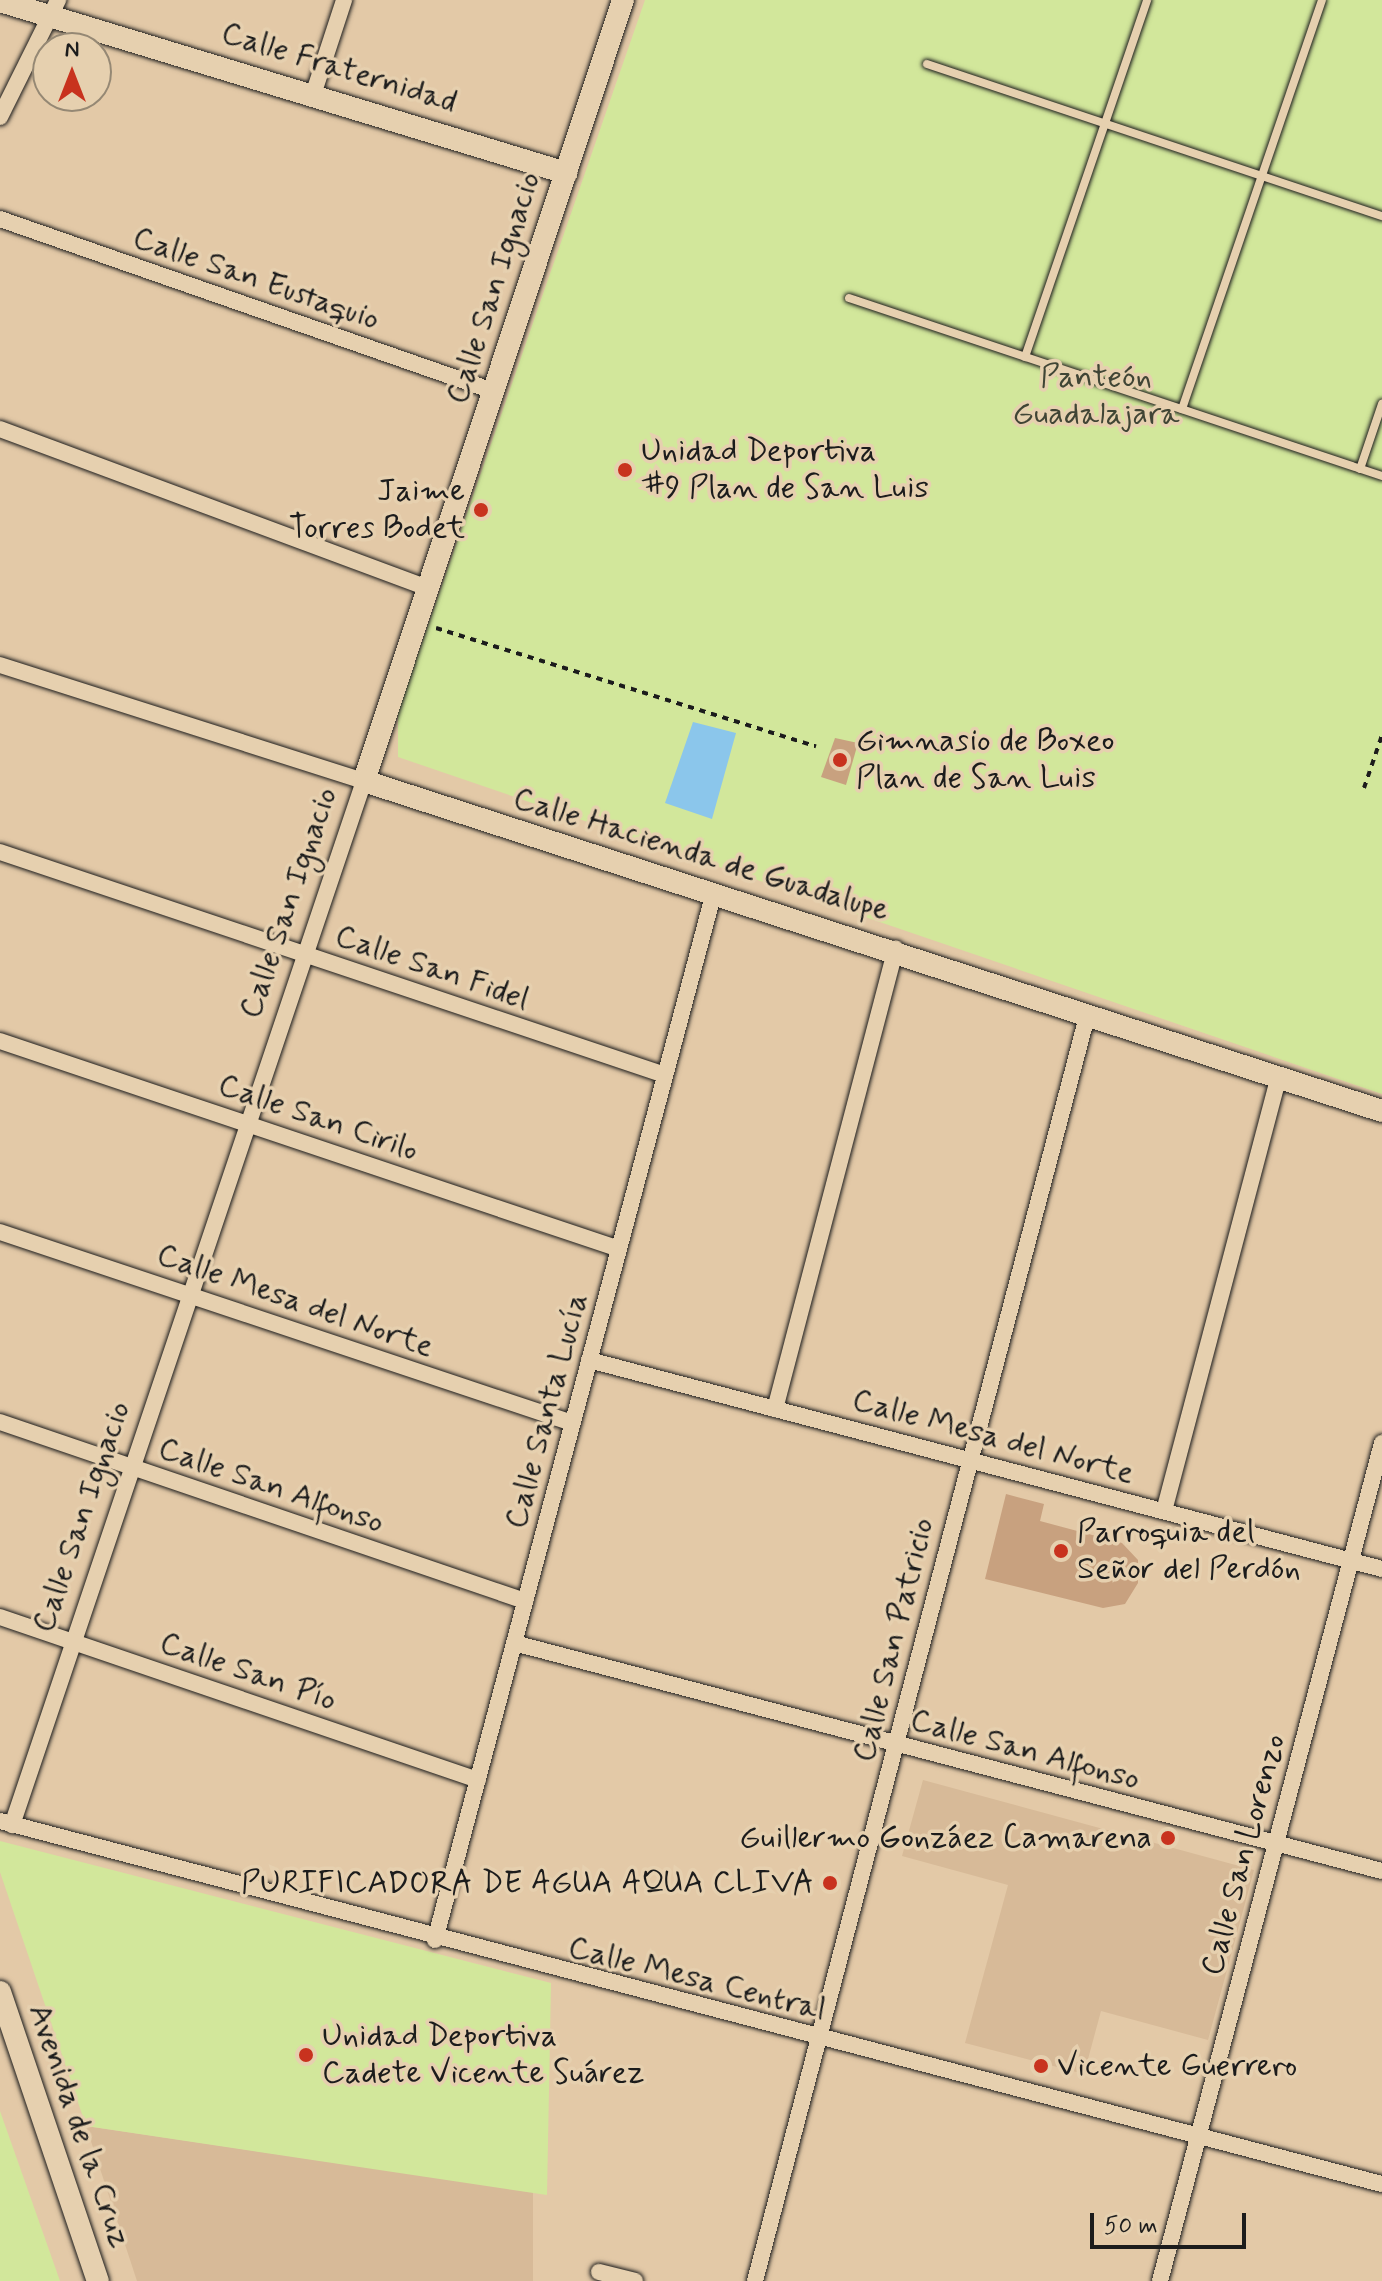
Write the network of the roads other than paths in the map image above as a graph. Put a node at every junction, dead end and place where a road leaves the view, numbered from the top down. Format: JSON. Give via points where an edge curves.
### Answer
{"nodes":[{"id":1,"x":344,"y":0,"type":"edge"},
{"id":2,"x":623,"y":0,"type":"edge"},
{"id":3,"x":1147,"y":0,"type":"edge"},
{"id":4,"x":1322,"y":0,"type":"edge"},
{"id":5,"x":0,"y":1,"type":"edge"},
{"id":6,"x":55,"y":7,"type":"edge"},
{"id":7,"x":927,"y":64,"type":"dead end"},
{"id":8,"x":314,"y":92,"type":"junction"},
{"id":9,"x":0,"y":117,"type":"edge"},
{"id":10,"x":1105,"y":123,"type":"junction"},
{"id":11,"x":566,"y":173,"type":"junction"},
{"id":12,"x":1262,"y":176,"type":"junction"},
{"id":13,"x":1382,"y":216,"type":"edge"},
{"id":14,"x":0,"y":219,"type":"edge"},
{"id":15,"x":849,"y":298,"type":"dead end"},
{"id":16,"x":1025,"y":357,"type":"junction"},
{"id":17,"x":493,"y":391,"type":"junction"},
{"id":18,"x":1382,"y":404,"type":"edge"},
{"id":19,"x":1182,"y":409,"type":"junction"},
{"id":20,"x":0,"y":429,"type":"edge"},
{"id":21,"x":1360,"y":469,"type":"junction"},
{"id":22,"x":1382,"y":476,"type":"edge"},
{"id":23,"x":428,"y":588,"type":"junction"},
{"id":24,"x":0,"y":665,"type":"edge"},
{"id":25,"x":364,"y":781,"type":"junction"},
{"id":26,"x":0,"y":852,"type":"edge"},
{"id":27,"x":713,"y":896,"type":"junction"},
{"id":28,"x":896,"y":949,"type":"junction"},
{"id":29,"x":305,"y":954,"type":"junction"},
{"id":30,"x":1088,"y":1013,"type":"junction"},
{"id":31,"x":0,"y":1041,"type":"edge"},
{"id":32,"x":665,"y":1075,"type":"junction"},
{"id":33,"x":1278,"y":1078,"type":"junction"},
{"id":34,"x":1382,"y":1111,"type":"edge"},
{"id":35,"x":248,"y":1124,"type":"junction"},
{"id":36,"x":0,"y":1232,"type":"edge"},
{"id":37,"x":619,"y":1249,"type":"junction"},
{"id":38,"x":191,"y":1295,"type":"junction"},
{"id":39,"x":589,"y":1360,"type":"junction"},
{"id":40,"x":775,"y":1409,"type":"junction"},
{"id":41,"x":0,"y":1422,"type":"edge"},
{"id":42,"x":572,"y":1423,"type":"junction"},
{"id":43,"x":1382,"y":1443,"type":"edge"},
{"id":44,"x":969,"y":1460,"type":"junction"},
{"id":45,"x":132,"y":1468,"type":"junction"},
{"id":46,"x":1164,"y":1511,"type":"junction"},
{"id":47,"x":1351,"y":1560,"type":"junction"},
{"id":48,"x":1382,"y":1569,"type":"edge"},
{"id":49,"x":525,"y":1601,"type":"junction"},
{"id":50,"x":0,"y":1617,"type":"edge"},
{"id":51,"x":74,"y":1643,"type":"junction"},
{"id":52,"x":514,"y":1643,"type":"junction"},
{"id":53,"x":896,"y":1745,"type":"junction"},
{"id":54,"x":478,"y":1780,"type":"junction"},
{"id":55,"x":6,"y":1823,"type":"edge"},
{"id":56,"x":1275,"y":1845,"type":"junction"},
{"id":57,"x":1382,"y":1871,"type":"edge"},
{"id":58,"x":435,"y":1940,"type":"junction"},
{"id":59,"x":0,"y":1992,"type":"edge"},
{"id":60,"x":820,"y":2039,"type":"junction"},
{"id":61,"x":1198,"y":2137,"type":"junction"},
{"id":62,"x":1382,"y":2184,"type":"edge"},
{"id":63,"x":599,"y":2272,"type":"dead end"},
{"id":64,"x":98,"y":2281,"type":"edge"},
{"id":65,"x":635,"y":2281,"type":"edge"},
{"id":66,"x":755,"y":2281,"type":"edge"},
{"id":67,"x":1160,"y":2281,"type":"edge"}],
"edges":[{"from":1,"to":8,"type":"street"},
{"from":2,"to":11,"type":"street","name":"Calle San Ignacio"},
{"from":3,"to":10,"type":"lane"},
{"from":4,"to":12,"type":"lane"},
{"from":5,"to":6,"type":"street","name":"Calle Fraternidad"},
{"from":6,"to":8,"type":"street","name":"Calle Fraternidad"},
{"from":6,"to":9,"type":"street"},
{"from":7,"to":10,"type":"lane"},
{"from":8,"to":11,"type":"street","name":"Calle Fraternidad"},
{"from":10,"to":12,"type":"lane"},
{"from":10,"to":16,"type":"lane"},
{"from":11,"to":17,"type":"street","name":"Calle San Ignacio"},
{"from":12,"to":13,"type":"lane"},
{"from":12,"to":19,"type":"lane"},
{"from":14,"to":17,"type":"street","name":"Calle San Eustaquio"},
{"from":15,"to":16,"type":"lane"},
{"from":16,"to":19,"type":"lane"},
{"from":17,"to":23,"type":"street","name":"Calle San Ignacio"},
{"from":18,"to":21,"type":"lane"},
{"from":19,"to":21,"type":"lane"},
{"from":20,"to":23,"type":"street"},
{"from":21,"to":22,"type":"lane"},
{"from":23,"to":25,"type":"street","name":"Calle San Ignacio"},
{"from":24,"to":25,"type":"street","name":"Calle Hacienda de Guadalupe"},
{"from":25,"to":27,"type":"street","name":"Calle Hacienda de Guadalupe"},
{"from":25,"to":29,"type":"street","name":"Calle San Ignacio"},
{"from":26,"to":29,"type":"street","name":"Calle San Fidel"},
{"from":27,"to":28,"type":"street","name":"Calle Hacienda de Guadalupe"},
{"from":27,"to":32,"type":"street","name":"Calle Santa Lucía"},
{"from":28,"to":30,"type":"street","name":"Calle Hacienda de Guadalupe"},
{"from":28,"to":40,"type":"street"},
{"from":29,"to":32,"type":"street","name":"Calle San Fidel"},
{"from":29,"to":35,"type":"street","name":"Calle San Ignacio"},
{"from":30,"to":33,"type":"street","name":"Calle Hacienda de Guadalupe"},
{"from":30,"to":44,"type":"street","name":"Calle San Patricio"},
{"from":31,"to":35,"type":"street","name":"Calle San Cirilo"},
{"from":32,"to":37,"type":"street","name":"Calle Santa Lucía"},
{"from":33,"to":34,"type":"street","name":"Calle Hacienda de Guadalupe"},
{"from":33,"to":46,"type":"street"},
{"from":35,"to":37,"type":"street","name":"Calle San Cirilo"},
{"from":35,"to":38,"type":"street","name":"Calle San Ignacio"},
{"from":36,"to":38,"type":"street","name":"Calle Mesa del Norte"},
{"from":37,"to":39,"type":"street","name":"Calle Santa Lucía"},
{"from":38,"to":42,"type":"street","name":"Calle Mesa del Norte"},
{"from":38,"to":45,"type":"street","name":"Calle San Ignacio"},
{"from":39,"to":40,"type":"street","name":"Calle Mesa del Norte"},
{"from":39,"to":42,"type":"street","name":"Calle Santa Lucía"},
{"from":40,"to":44,"type":"street","name":"Calle Mesa del Norte"},
{"from":41,"to":45,"type":"street","name":"Calle San Alfonso"},
{"from":42,"to":49,"type":"street","name":"Calle Santa Lucía"},
{"from":43,"to":47,"type":"street","name":"Calle San Lorenzo"},
{"from":44,"to":46,"type":"street","name":"Calle Mesa del Norte"},
{"from":44,"to":53,"type":"street","name":"Calle San Patricio"},
{"from":45,"to":49,"type":"street","name":"Calle San Alfonso"},
{"from":45,"to":51,"type":"street","name":"Calle San Ignacio"},
{"from":46,"to":47,"type":"street","name":"Calle Mesa del Norte"},
{"from":47,"to":48,"type":"street","name":"Calle Mesa del Norte"},
{"from":47,"to":56,"type":"street","name":"Calle San Lorenzo"},
{"from":49,"to":52,"type":"street","name":"Calle Santa Lucía"},
{"from":50,"to":51,"type":"street","name":"Calle San Pío"},
{"from":51,"to":54,"type":"street","name":"Calle San Pío"},
{"from":51,"to":55,"type":"street","name":"Calle San Ignacio"},
{"from":52,"to":53,"type":"street","name":"Calle San Alfonso"},
{"from":52,"to":54,"type":"street","name":"Calle Santa Lucía"},
{"from":53,"to":56,"type":"street","name":"Calle San Alfonso"},
{"from":53,"to":60,"type":"street","name":"Calle San Patricio"},
{"from":54,"to":58,"type":"street","name":"Calle Santa Lucía"},
{"from":55,"to":58,"type":"street","name":"Calle Mesa Central"},
{"from":56,"to":57,"type":"street","name":"Calle San Alfonso"},
{"from":56,"to":61,"type":"street","name":"Calle San Lorenzo"},
{"from":58,"to":60,"type":"street","name":"Calle Mesa Central"},
{"from":59,"to":64,"type":"street","name":"Avenida de la Cruz"},
{"from":60,"to":61,"type":"street","name":"Calle Mesa Central"},
{"from":60,"to":66,"type":"street","name":"Calle San Patricio"},
{"from":61,"to":62,"type":"street","name":"Calle Mesa Central"},
{"from":61,"to":67,"type":"street","name":"Calle San Lorenzo"},
{"from":63,"to":65,"type":"street"}]}
